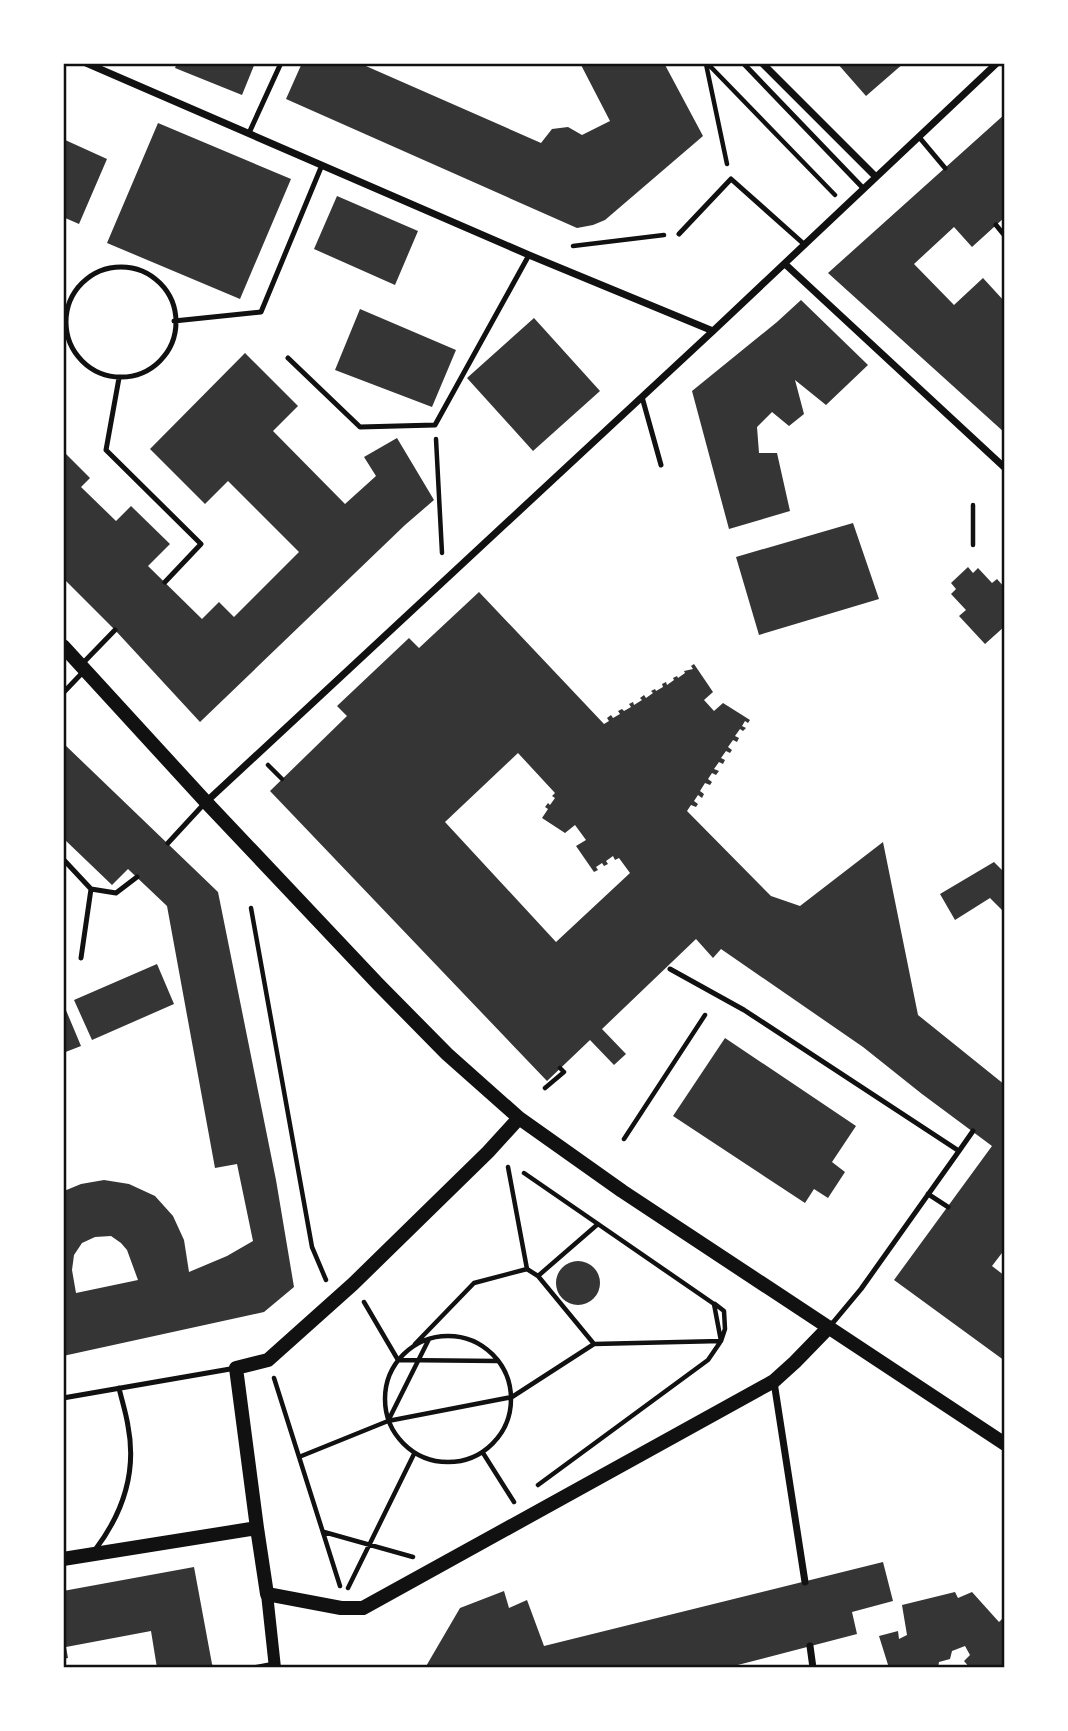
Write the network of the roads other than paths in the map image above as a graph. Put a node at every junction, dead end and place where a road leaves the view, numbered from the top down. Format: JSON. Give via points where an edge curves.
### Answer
{"nodes":[{"id":1,"x":86,"y":63,"type":"edge"},
{"id":2,"x":281,"y":63,"type":"edge"},
{"id":3,"x":744,"y":63,"type":"edge"},
{"id":4,"x":762,"y":63,"type":"edge"},
{"id":5,"x":997,"y":63,"type":"edge"},
{"id":6,"x":249,"y":134,"type":"junction"},
{"id":7,"x":919,"y":137,"type":"junction"},
{"id":8,"x":322,"y":165,"type":"junction"},
{"id":9,"x":945,"y":168,"type":"dead end"},
{"id":10,"x":876,"y":177,"type":"junction"},
{"id":11,"x":864,"y":189,"type":"junction"},
{"id":12,"x":996,"y":225,"type":"dead end"},
{"id":13,"x":679,"y":234,"type":"road end"},
{"id":14,"x":1005,"y":236,"type":"edge"},
{"id":15,"x":805,"y":245,"type":"junction"},
{"id":16,"x":529,"y":255,"type":"junction"},
{"id":17,"x":785,"y":264,"type":"junction"},
{"id":18,"x":174,"y":321,"type":"junction"},
{"id":19,"x":713,"y":331,"type":"junction"},
{"id":20,"x":288,"y":358,"type":"dead end"},
{"id":21,"x":119,"y":378,"type":"junction"},
{"id":22,"x":642,"y":397,"type":"junction"},
{"id":23,"x":661,"y":465,"type":"dead end"},
{"id":24,"x":1005,"y":468,"type":"edge"},
{"id":25,"x":165,"y":582,"type":"dead end"},
{"id":26,"x":115,"y":630,"type":"dead end"},
{"id":27,"x":63,"y":646,"type":"edge"},
{"id":28,"x":83,"y":668,"type":"junction"},
{"id":29,"x":63,"y":693,"type":"edge"},
{"id":30,"x":206,"y":802,"type":"junction"},
{"id":31,"x":168,"y":843,"type":"dead end"},
{"id":32,"x":63,"y":859,"type":"edge"},
{"id":33,"x":136,"y":877,"type":"dead end"},
{"id":34,"x":91,"y":889,"type":"junction"},
{"id":35,"x":81,"y":958,"type":"dead end"},
{"id":36,"x":670,"y":969,"type":"dead end"},
{"id":37,"x":519,"y":1118,"type":"junction"},
{"id":38,"x":973,"y":1131,"type":"dead end"},
{"id":39,"x":959,"y":1151,"type":"junction"},
{"id":40,"x":928,"y":1194,"type":"junction"},
{"id":41,"x":948,"y":1207,"type":"dead end"},
{"id":42,"x":829,"y":1327,"type":"junction"},
{"id":43,"x":236,"y":1368,"type":"junction"},
{"id":44,"x":774,"y":1381,"type":"junction"},
{"id":45,"x":119,"y":1388,"type":"junction"},
{"id":46,"x":63,"y":1398,"type":"edge"},
{"id":47,"x":1005,"y":1444,"type":"edge"},
{"id":48,"x":257,"y":1528,"type":"junction"},
{"id":49,"x":92,"y":1555,"type":"junction"},
{"id":50,"x":63,"y":1559,"type":"edge"},
{"id":51,"x":806,"y":1582,"type":"dead end"},
{"id":52,"x":267,"y":1594,"type":"junction"},
{"id":53,"x":810,"y":1646,"type":"dead end"},
{"id":54,"x":274,"y":1666,"type":"edge"},
{"id":55,"x":253,"y":1668,"type":"edge"},
{"id":56,"x":813,"y":1668,"type":"edge"}],
"edges":[{"from":1,"to":6,"type":"street"},
{"from":2,"to":6,"type":"lane"},
{"from":3,"to":11,"type":"lane"},
{"from":4,"to":10,"type":"street"},
{"from":5,"to":7,"type":"street"},
{"from":6,"to":8,"type":"street"},
{"from":7,"to":9,"type":"lane"},
{"from":7,"to":10,"type":"street"},
{"from":8,"to":16,"type":"street"},
{"from":8,"to":18,"type":"lane","via":[[261,312]]},
{"from":10,"to":11,"type":"street"},
{"from":11,"to":15,"type":"street"},
{"from":12,"to":14,"type":"lane"},
{"from":13,"to":15,"type":"lane","via":[[731,179]]},
{"from":15,"to":17,"type":"street"},
{"from":16,"to":19,"type":"street"},
{"from":16,"to":20,"type":"lane","via":[[435,425],[360,427]]},
{"from":17,"to":19,"type":"street"},
{"from":17,"to":24,"type":"street"},
{"from":18,"to":21,"type":"lane","via":[[174,339],[166,355],[137,376]]},
{"from":18,"to":21,"type":"lane","via":[[173,303],[150,275],[115,267],[82,283],[65,316],[66,335],[85,365]]},
{"from":19,"to":22,"type":"street"},
{"from":21,"to":25,"type":"lane","via":[[106,450],[201,544]]},
{"from":22,"to":23,"type":"lane"},
{"from":22,"to":30,"type":"street"},
{"from":26,"to":28,"type":"lane"},
{"from":27,"to":28,"type":"main road"},
{"from":28,"to":29,"type":"lane"},
{"from":28,"to":30,"type":"main road"},
{"from":30,"to":31,"type":"lane"},
{"from":30,"to":37,"type":"main road","via":[[447,1054]]},
{"from":32,"to":34,"type":"lane"},
{"from":33,"to":34,"type":"lane","via":[[116,893]]},
{"from":34,"to":35,"type":"lane"},
{"from":36,"to":39,"type":"lane","via":[[744,1010]]},
{"from":37,"to":42,"type":"main road"},
{"from":37,"to":43,"type":"main road","via":[[354,1284],[268,1360]]},
{"from":38,"to":39,"type":"lane"},
{"from":39,"to":40,"type":"lane"},
{"from":40,"to":41,"type":"lane"},
{"from":40,"to":42,"type":"lane"},
{"from":42,"to":44,"type":"main road"},
{"from":42,"to":47,"type":"main road"},
{"from":43,"to":45,"type":"lane"},
{"from":43,"to":48,"type":"main road"},
{"from":44,"to":51,"type":"street"},
{"from":44,"to":52,"type":"main road","via":[[363,1608]]},
{"from":45,"to":46,"type":"lane"},
{"from":45,"to":49,"type":"lane","via":[[129,1428],[131,1469],[121,1507]]},
{"from":48,"to":49,"type":"main road"},
{"from":48,"to":52,"type":"main road"},
{"from":49,"to":50,"type":"main road"},
{"from":52,"to":54,"type":"street"},
{"from":53,"to":56,"type":"street"},
{"from":54,"to":55,"type":"lane"}]}
